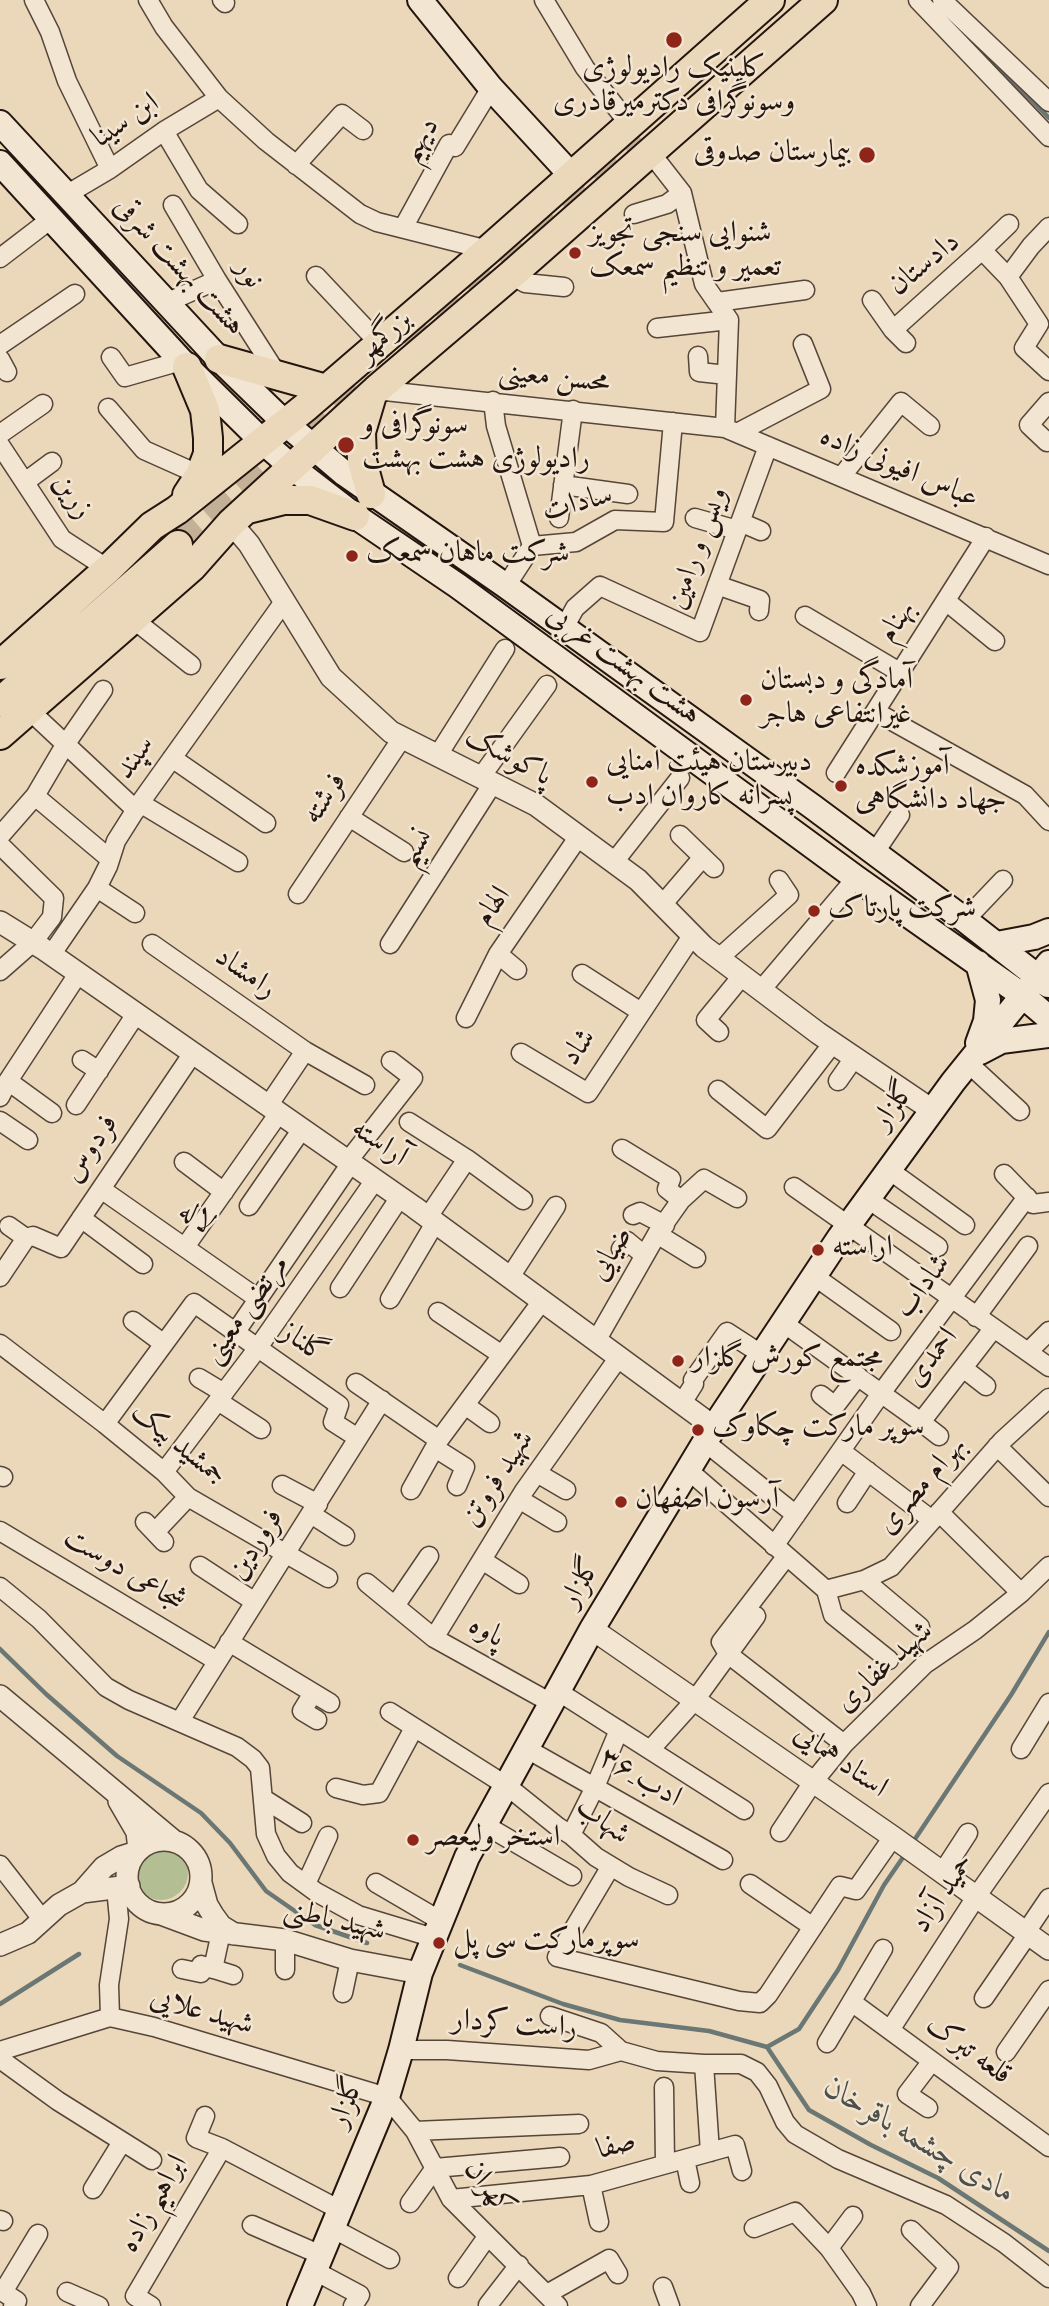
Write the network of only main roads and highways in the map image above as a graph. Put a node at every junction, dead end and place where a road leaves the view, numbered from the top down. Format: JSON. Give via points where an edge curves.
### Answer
{"nodes":[{"id":1,"x":420,"y":0,"type":"edge"},
{"id":2,"x":770,"y":0,"type":"edge"},
{"id":3,"x":823,"y":0,"type":"edge"},
{"id":4,"x":636,"y":119,"type":"junction"},
{"id":5,"x":0,"y":123,"type":"edge"},
{"id":6,"x":658,"y":145,"type":"junction"},
{"id":7,"x":0,"y":163,"type":"edge"},
{"id":8,"x":572,"y":176,"type":"junction"},
{"id":9,"x":219,"y":359,"type":"junction"},
{"id":10,"x":184,"y":364,"type":"junction"},
{"id":11,"x":326,"y":389,"type":"junction"},
{"id":12,"x":374,"y":392,"type":"junction"},
{"id":13,"x":285,"y":424,"type":"junction"},
{"id":14,"x":262,"y":441,"type":"junction"},
{"id":15,"x":315,"y":448,"type":"junction"},
{"id":16,"x":293,"y":468,"type":"junction"},
{"id":17,"x":371,"y":494,"type":"junction"},
{"id":18,"x":177,"y":510,"type":"junction"},
{"id":19,"x":238,"y":516,"type":"junction"},
{"id":20,"x":355,"y":516,"type":"junction"},
{"id":21,"x":174,"y":544,"type":"junction"},
{"id":22,"x":0,"y":665,"type":"edge"},
{"id":23,"x":0,"y":689,"type":"edge"},
{"id":24,"x":0,"y":702,"type":"edge"},
{"id":25,"x":0,"y":736,"type":"edge"},
{"id":26,"x":1049,"y":931,"type":"edge"},
{"id":27,"x":997,"y":944,"type":"junction"},
{"id":28,"x":978,"y":963,"type":"junction"},
{"id":29,"x":1039,"y":980,"type":"edge"},
{"id":30,"x":1049,"y":1018,"type":"edge"},
{"id":31,"x":1049,"y":1035,"type":"edge"},
{"id":32,"x":970,"y":1059,"type":"junction"},
{"id":33,"x":300,"y":2306,"type":"edge"}],
"edges":[{"from":1,"to":8,"type":"main road","via":[[491,88]]},
{"from":2,"to":4,"type":"main road","name":"بزرگمهر"},
{"from":3,"to":6,"type":"main road","name":"بزرگمهر"},
{"from":4,"to":6,"type":"main road"},
{"from":4,"to":8,"type":"main road","name":"بزرگمهر"},
{"from":5,"to":9,"type":"main road","name":"هشت بهشت شرقی"},
{"from":6,"to":12,"type":"main road","name":"بزرگمهر"},
{"from":7,"to":10,"type":"main road","name":"هشت بهشت شرقی"},
{"from":8,"to":11,"type":"main road","name":"بزرگمهر"},
{"from":9,"to":11,"type":"main road"},
{"from":9,"to":13,"type":"main road","name":"هشت بهشت شرقی"},
{"from":10,"to":14,"type":"main road","name":"هشت بهشت شرقی"},
{"from":10,"to":18,"type":"main road","via":[[205,410],[208,454]]},
{"from":11,"to":13,"type":"main road","name":"بزرگمهر"},
{"from":12,"to":15,"type":"main road","name":"بزرگمهر"},
{"from":12,"to":17,"type":"main road","via":[[361,432],[362,461]]},
{"from":13,"to":14,"type":"main road","name":"بزرگمهر"},
{"from":13,"to":15,"type":"main road","name":"هشت بهشت شرقی"},
{"from":14,"to":16,"type":"main road","name":"هشت بهشت شرقی"},
{"from":14,"to":18,"type":"main road","name":"بزرگمهر"},
{"from":15,"to":16,"type":"main road","name":"بزرگمهر"},
{"from":15,"to":17,"type":"main road","name":"هشت بهشت غربی"},
{"from":16,"to":19,"type":"main road","name":"بزرگمهر"},
{"from":16,"to":20,"type":"main road","name":"هشت بهشت غربی"},
{"from":17,"to":27,"type":"main road","name":"هشت بهشت غربی","via":[[506,586]]},
{"from":18,"to":21,"type":"main road","name":"بزرگمهر"},
{"from":19,"to":20,"type":"main road","via":[[284,500],[310,500]]},
{"from":19,"to":21,"type":"main road","name":"بزرگمهر"},
{"from":20,"to":28,"type":"main road","name":"هشت بهشت غربی"},
{"from":21,"to":22,"type":"main road","name":"بزرگمهر","via":[[108,569]]},
{"from":21,"to":23,"type":"main road","name":"بزرگمهر"},
{"from":21,"to":24,"type":"main road"},
{"from":21,"to":25,"type":"main road","name":"بزرگمهر","via":[[133,618]]},
{"from":26,"to":27,"type":"main road"},
{"from":27,"to":29,"type":"main road","name":"هشت بهشت غربی"},
{"from":28,"to":29,"type":"main road","name":"هشت بهشت غربی"},
{"from":28,"to":32,"type":"main road","via":[[988,1000],[986,1021]]},
{"from":29,"to":30,"type":"main road","name":"هشت بهشت غربی"},
{"from":29,"to":32,"type":"main road","name":"گلزار"},
{"from":31,"to":32,"type":"main road","via":[[1001,1041]]},
{"from":32,"to":33,"type":"main road","name":"گلزار","via":[[761,1354],[592,1629],[470,1850],[420,1973],[387,2097]]}]}
